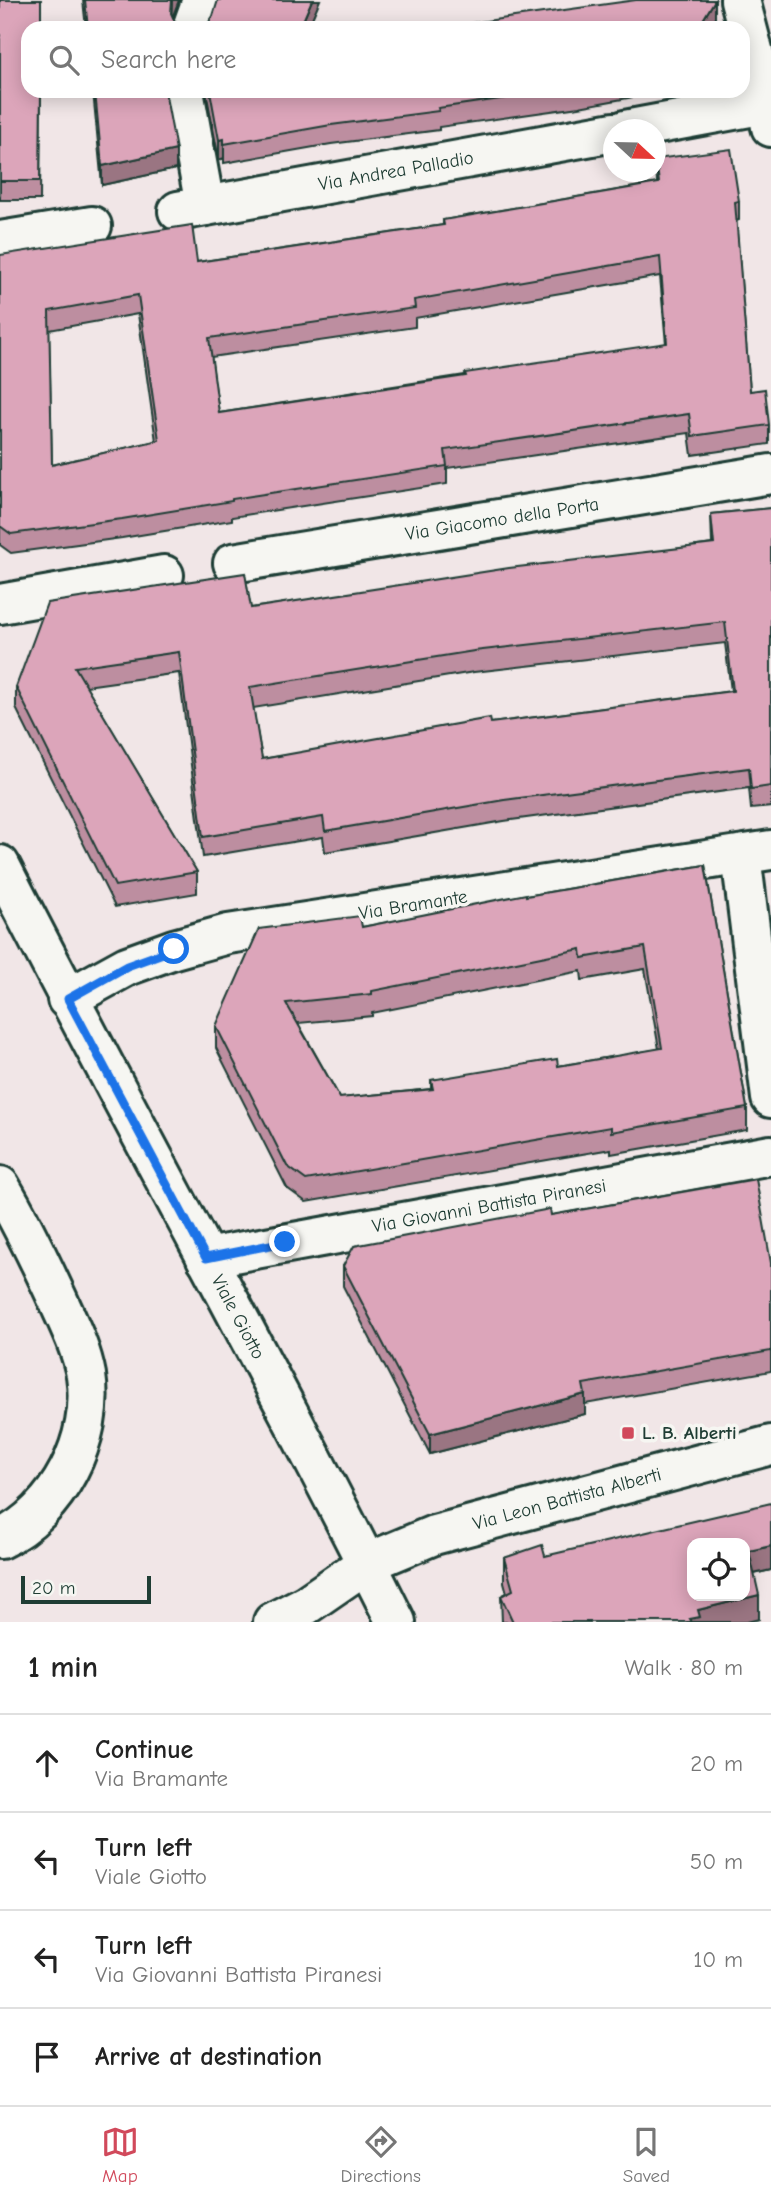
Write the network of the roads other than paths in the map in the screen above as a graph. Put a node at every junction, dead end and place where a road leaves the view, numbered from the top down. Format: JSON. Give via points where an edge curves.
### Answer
{"nodes":[{"id":1,"x":202,"y":0,"type":"edge"},
{"id":2,"x":740,"y":0,"type":"edge"},
{"id":3,"x":194,"y":21,"type":"edge"},
{"id":4,"x":746,"y":21,"type":"edge"},
{"id":5,"x":750,"y":37,"type":"edge"},
{"id":6,"x":184,"y":98,"type":"edge"},
{"id":7,"x":770,"y":111,"type":"edge"},
{"id":8,"x":666,"y":125,"type":"edge"},
{"id":9,"x":603,"y":134,"type":"edge"},
{"id":10,"x":92,"y":226,"type":"dead end"},
{"id":11,"x":0,"y":241,"type":"edge"},
{"id":12,"x":771,"y":474,"type":"edge"},
{"id":13,"x":233,"y":563,"type":"dead end"},
{"id":14,"x":164,"y":575,"type":"dead end"},
{"id":15,"x":0,"y":604,"type":"edge"},
{"id":16,"x":756,"y":853,"type":"edge"},
{"id":17,"x":0,"y":865,"type":"edge"},
{"id":18,"x":68,"y":999,"type":"junction"},
{"id":19,"x":771,"y":1098,"type":"edge"},
{"id":20,"x":771,"y":1156,"type":"edge"},
{"id":21,"x":0,"y":1186,"type":"edge"},
{"id":22,"x":206,"y":1258,"type":"junction"},
{"id":23,"x":771,"y":1445,"type":"edge"},
{"id":24,"x":0,"y":1539,"type":"edge"},
{"id":25,"x":367,"y":1563,"type":"junction"},
{"id":26,"x":273,"y":1622,"type":"edge"},
{"id":27,"x":396,"y":1622,"type":"edge"}],
"edges":[{"from":1,"to":3,"type":"street"},
{"from":2,"to":4,"type":"street"},
{"from":5,"to":7,"type":"street"},
{"from":6,"to":9,"type":"street","name":"Via Andrea Palladio","via":[[192,209]]},
{"from":7,"to":8,"type":"street"},
{"from":10,"to":11,"type":"street"},
{"from":12,"to":13,"type":"street","name":"Via Giacomo della Porta"},
{"from":14,"to":15,"type":"street"},
{"from":16,"to":18,"type":"street","name":"Via Bramante","via":[[228,934],[127,966]]},
{"from":16,"to":19,"type":"street"},
{"from":17,"to":18,"type":"street","name":"Viale Giotto"},
{"from":18,"to":22,"type":"street","name":"Viale Giotto"},
{"from":20,"to":22,"type":"street","name":"Via Giovanni Battista Piranesi"},
{"from":21,"to":24,"type":"street","via":[[25,1229],[77,1343],[86,1377],[86,1411],[79,1450],[62,1485],[37,1513]]},
{"from":22,"to":25,"type":"street","name":"Viale Giotto"},
{"from":23,"to":25,"type":"street","name":"Via Leon Battista Alberti","via":[[434,1535]]},
{"from":25,"to":26,"type":"street","name":"Via Leon Battista Alberti"},
{"from":25,"to":27,"type":"street","name":"Viale Giotto"}]}
